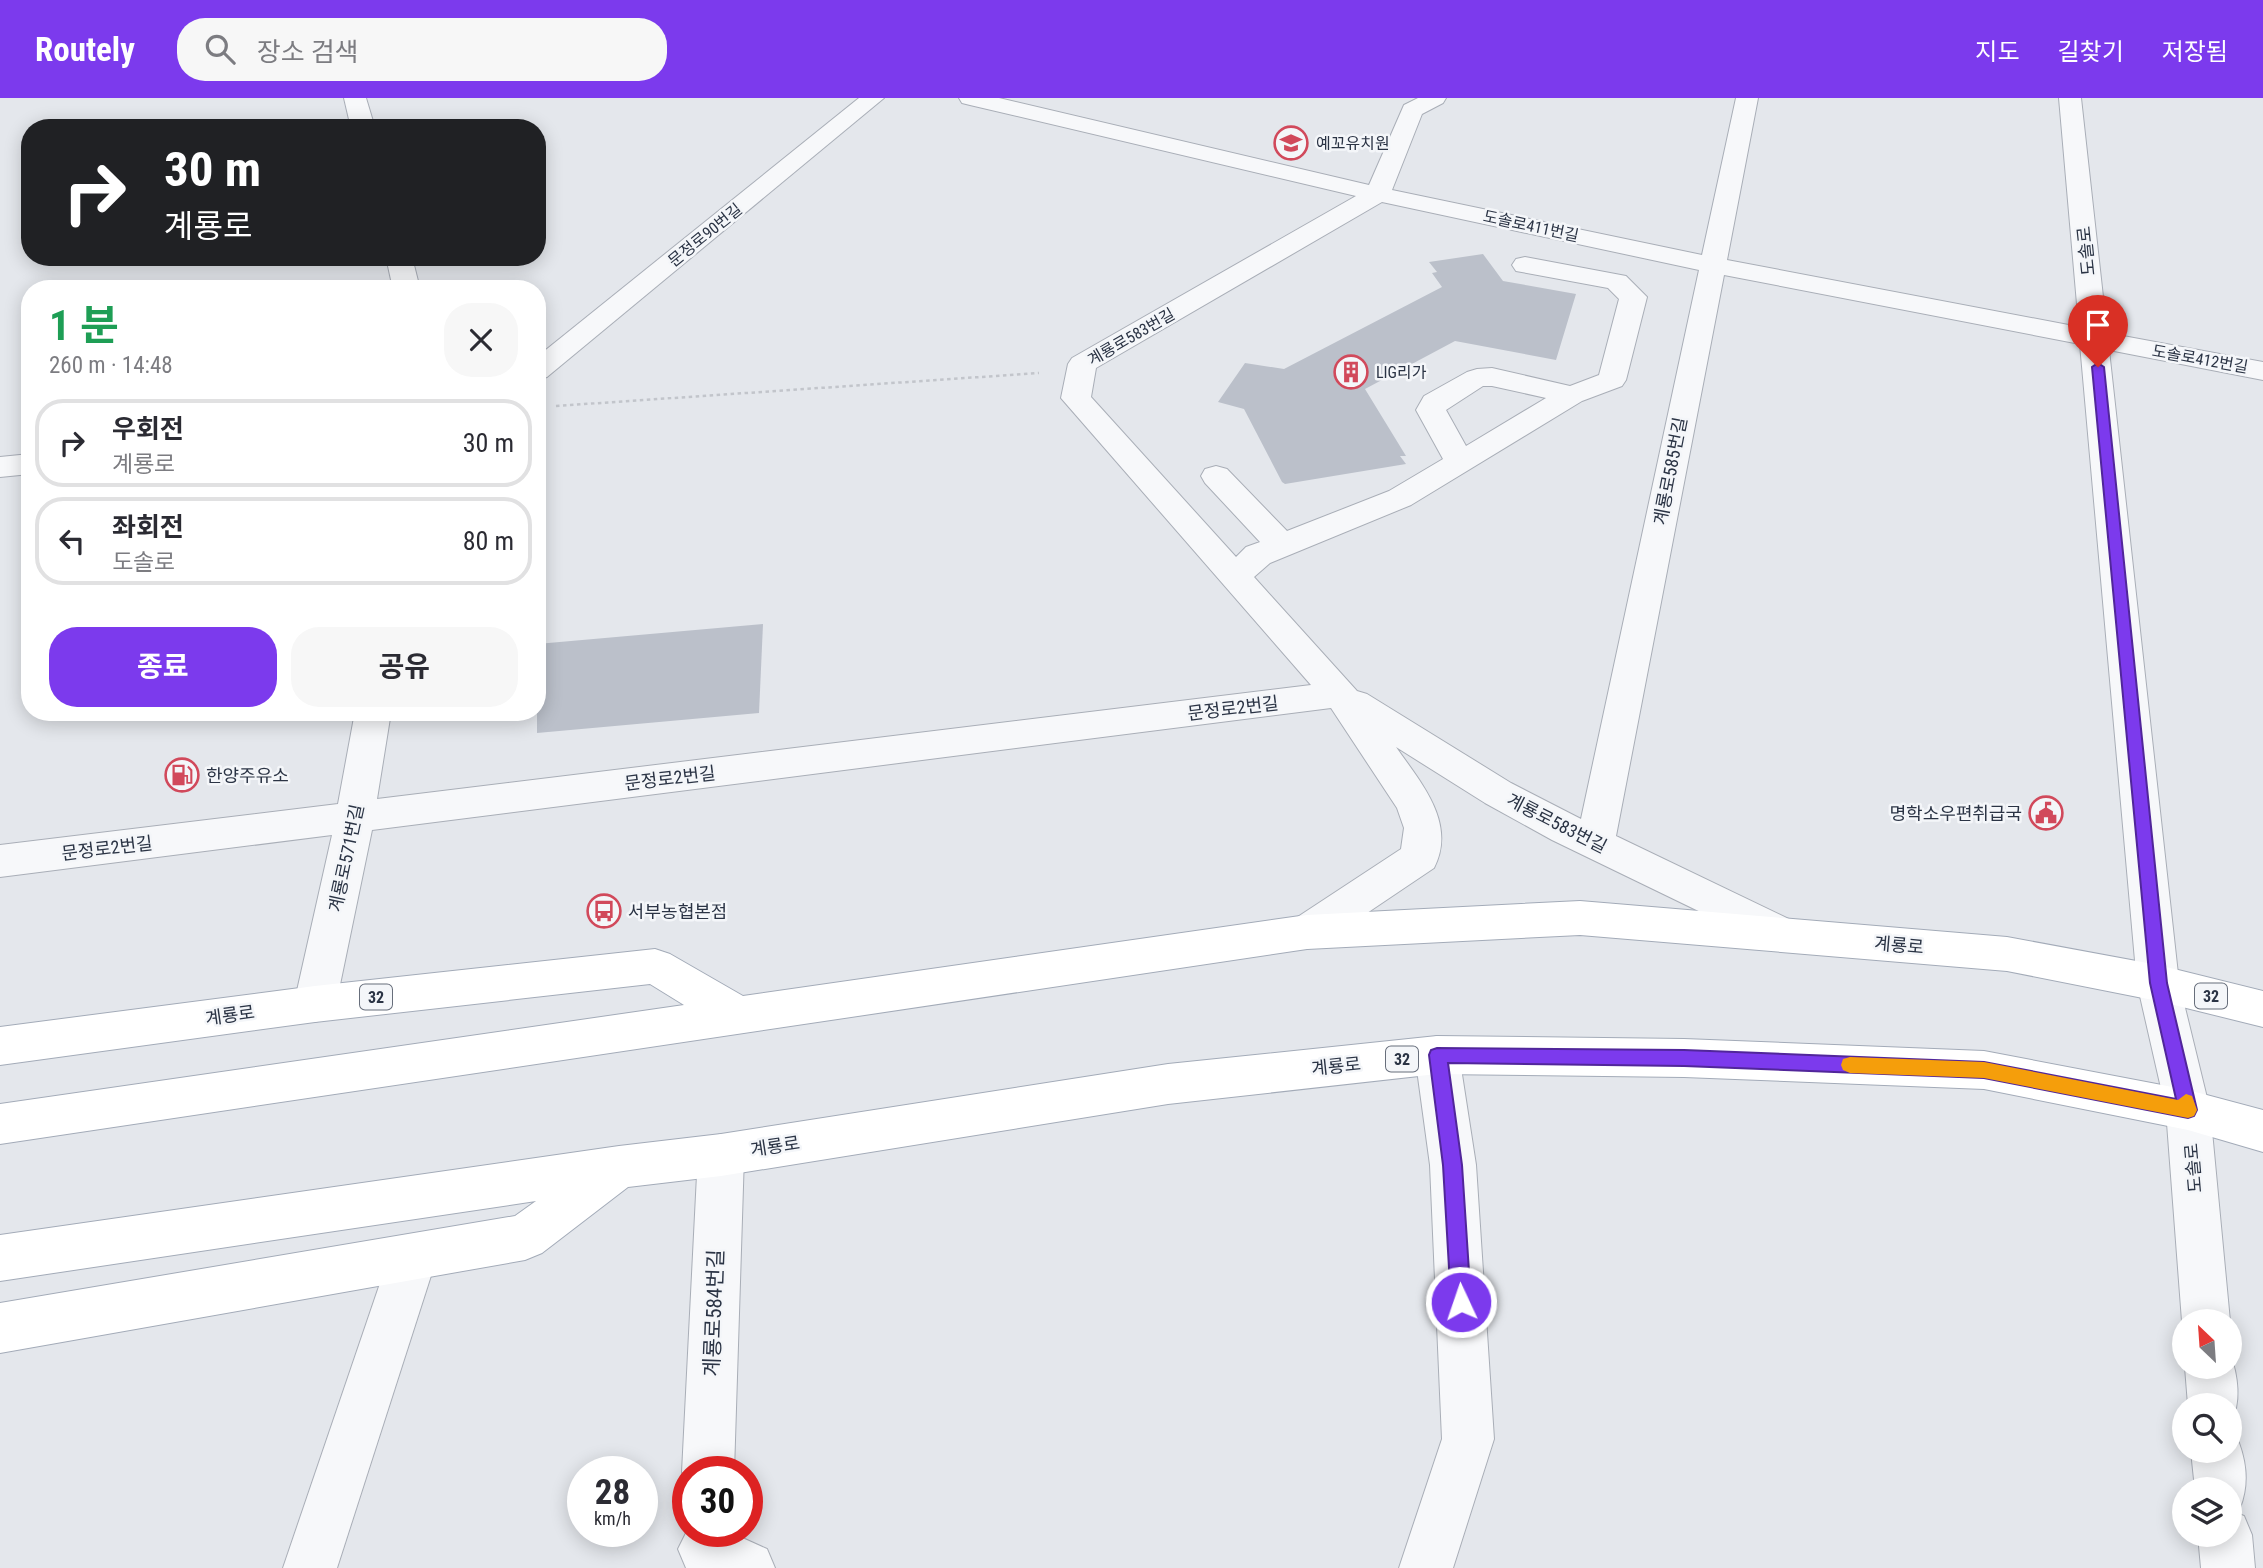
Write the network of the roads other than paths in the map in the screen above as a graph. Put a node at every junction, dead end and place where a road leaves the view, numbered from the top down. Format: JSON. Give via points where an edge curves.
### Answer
{"nodes":[{"id":1,"x":355,"y":98,"type":"edge"},
{"id":2,"x":873,"y":98,"type":"edge"},
{"id":3,"x":970,"y":98,"type":"edge"},
{"id":4,"x":1435,"y":98,"type":"edge"},
{"id":5,"x":1746,"y":98,"type":"edge"},
{"id":6,"x":2070,"y":98,"type":"edge"},
{"id":7,"x":361,"y":119,"type":"edge"},
{"id":8,"x":1378,"y":194,"type":"junction"},
{"id":9,"x":1525,"y":265,"type":"dead end"},
{"id":10,"x":1712,"y":265,"type":"junction"},
{"id":11,"x":2095,"y":340,"type":"junction"},
{"id":12,"x":546,"y":364,"type":"edge"},
{"id":13,"x":2263,"y":370,"type":"edge"},
{"id":14,"x":1572,"y":395,"type":"junction"},
{"id":15,"x":1460,"y":463,"type":"junction"},
{"id":16,"x":21,"y":465,"type":"edge"},
{"id":17,"x":0,"y":467,"type":"edge"},
{"id":18,"x":1216,"y":476,"type":"dead end"},
{"id":19,"x":1282,"y":545,"type":"junction"},
{"id":20,"x":1235,"y":576,"type":"junction"},
{"id":21,"x":1340,"y":694,"type":"junction"},
{"id":22,"x":371,"y":721,"type":"edge"},
{"id":23,"x":355,"y":818,"type":"junction"},
{"id":24,"x":1595,"y":843,"type":"junction"},
{"id":25,"x":0,"y":861,"type":"edge"},
{"id":26,"x":1307,"y":932,"type":"junction"},
{"id":27,"x":1783,"y":934,"type":"junction"},
{"id":28,"x":2158,"y":983,"type":"junction"},
{"id":29,"x":316,"y":1003,"type":"junction"},
{"id":30,"x":2263,"y":1009,"type":"edge"},
{"id":31,"x":739,"y":1016,"type":"junction"},
{"id":32,"x":0,"y":1046,"type":"edge"},
{"id":33,"x":1437,"y":1055,"type":"junction"},
{"id":34,"x":2188,"y":1110,"type":"junction"},
{"id":35,"x":0,"y":1124,"type":"edge"},
{"id":36,"x":2263,"y":1131,"type":"edge"},
{"id":37,"x":721,"y":1154,"type":"junction"},
{"id":38,"x":619,"y":1167,"type":"junction"},
{"id":39,"x":413,"y":1257,"type":"junction"},
{"id":40,"x":0,"y":1258,"type":"edge"},
{"id":41,"x":2205,"y":1309,"type":"edge"},
{"id":42,"x":0,"y":1328,"type":"edge"},
{"id":43,"x":709,"y":1456,"type":"edge"},
{"id":44,"x":2226,"y":1547,"type":"edge"},
{"id":45,"x":310,"y":1568,"type":"edge"},
{"id":46,"x":1426,"y":1568,"type":"edge"},
{"id":47,"x":2228,"y":1568,"type":"edge"}],
"edges":[{"from":1,"to":7,"type":"street"},
{"from":2,"to":12,"type":"street","name":"문정로90번길"},
{"from":3,"to":8,"type":"street","name":"도솔로411번길"},
{"from":4,"to":8,"type":"street","via":[[1412,110]]},
{"from":5,"to":10,"type":"street","name":"계룡로585번길"},
{"from":6,"to":11,"type":"street","name":"도솔로"},
{"from":8,"to":10,"type":"street","name":"도솔로411번길"},
{"from":8,"to":20,"type":"street","name":"계룡로583번길","via":[[1082,364],[1076,398]]},
{"from":9,"to":14,"type":"street","via":[[1618,282],[1633,296],[1612,380]]},
{"from":10,"to":11,"type":"street","name":"도솔로411번길"},
{"from":10,"to":24,"type":"street","name":"계룡로585번길"},
{"from":11,"to":13,"type":"street","name":"도솔로412번길"},
{"from":11,"to":28,"type":"street","name":"도솔로"},
{"from":14,"to":15,"type":"street"},
{"from":14,"to":15,"type":"street","via":[[1492,377],[1477,378],[1434,402],[1431,410]]},
{"from":15,"to":19,"type":"street","via":[[1400,498]]},
{"from":16,"to":17,"type":"street"},
{"from":18,"to":19,"type":"street"},
{"from":19,"to":20,"type":"street","via":[[1258,555]]},
{"from":20,"to":21,"type":"street","name":"계룡로583번길"},
{"from":21,"to":23,"type":"street","name":"문정로2번길"},
{"from":21,"to":24,"type":"street","name":"계룡로583번길","via":[[1498,793]]},
{"from":21,"to":26,"type":"street","name":"계룡로583번길","via":[[1415,804],[1423,828],[1420,857]]},
{"from":22,"to":23,"type":"street","name":"계룡로571번길"},
{"from":23,"to":25,"type":"street","name":"문정로2번길"},
{"from":23,"to":29,"type":"street","name":"계룡로571번길"},
{"from":24,"to":27,"type":"street","name":"계룡로583번길"},
{"from":26,"to":27,"type":"main road","name":"계룡로","number":"32","via":[[1580,918]]},
{"from":26,"to":31,"type":"main road","name":"계룡로","number":"32"},
{"from":27,"to":28,"type":"main road","name":"계룡로","number":"32","via":[[2007,954]]},
{"from":28,"to":30,"type":"main road","name":"계룡로","number":"32"},
{"from":28,"to":34,"type":"street","name":"도솔로"},
{"from":29,"to":31,"type":"main road","name":"계룡로","number":"32","via":[[655,965]]},
{"from":29,"to":32,"type":"main road","name":"계룡로","number":"32"},
{"from":31,"to":35,"type":"main road","name":"계룡로","number":"32"},
{"from":33,"to":34,"type":"main road","name":"계룡로","number":"32","via":[[1684,1058],[1984,1070]]},
{"from":33,"to":37,"type":"main road","name":"계룡로","number":"32","via":[[1168,1084]]},
{"from":33,"to":46,"type":"street","via":[[1453,1165],[1468,1439]]},
{"from":34,"to":36,"type":"main road","name":"계룡로","number":"32"},
{"from":34,"to":41,"type":"street","name":"도솔로"},
{"from":37,"to":38,"type":"main road","name":"계룡로","number":"32"},
{"from":37,"to":43,"type":"street","name":"계룡로584번길"},
{"from":38,"to":39,"type":"main road","name":"계룡로","number":"32","via":[[526,1237]]},
{"from":38,"to":40,"type":"main road","name":"계룡로","number":"32"},
{"from":39,"to":42,"type":"main road","name":"계룡로","number":"32"},
{"from":39,"to":45,"type":"street"},
{"from":44,"to":47,"type":"street"}]}
